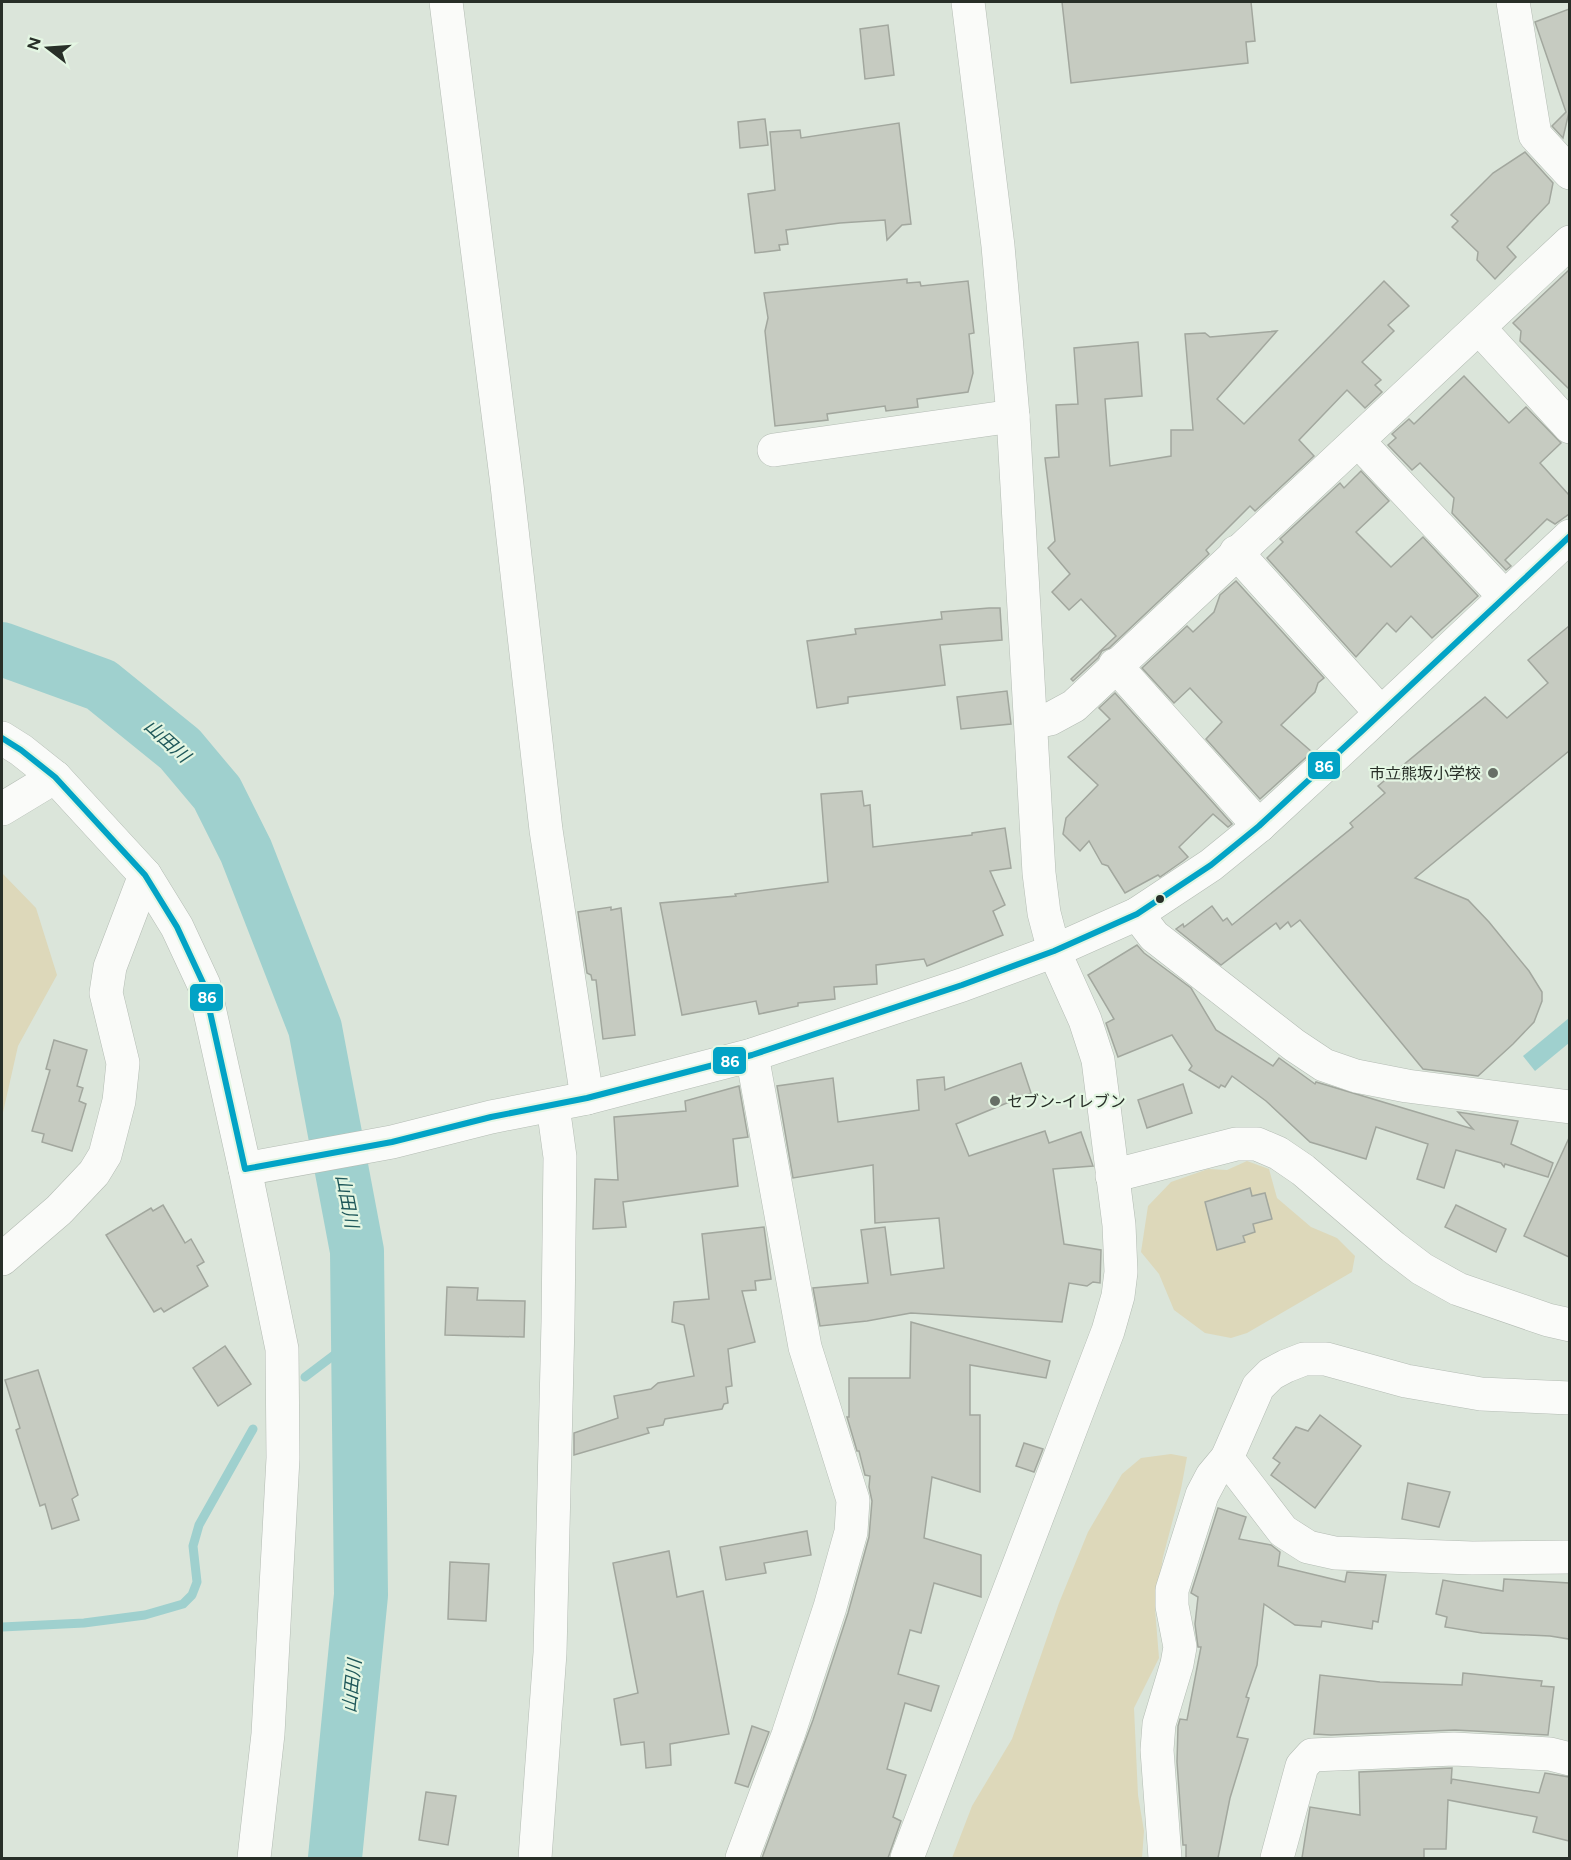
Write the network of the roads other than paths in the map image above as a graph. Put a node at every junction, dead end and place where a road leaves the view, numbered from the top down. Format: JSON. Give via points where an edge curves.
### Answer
{"nodes":[{"id":1,"x":446,"y":2,"type":"edge"},
{"id":2,"x":968,"y":2,"type":"edge"},
{"id":3,"x":1514,"y":2,"type":"edge"},
{"id":4,"x":1569,"y":173,"type":"edge"},
{"id":5,"x":1569,"y":242,"type":"edge"},
{"id":6,"x":1479,"y":328,"type":"junction"},
{"id":7,"x":1013,"y":416,"type":"junction"},
{"id":8,"x":1569,"y":427,"type":"edge"},
{"id":9,"x":1358,"y":441,"type":"junction"},
{"id":10,"x":774,"y":450,"type":"dead end"},
{"id":11,"x":1569,"y":536,"type":"edge"},
{"id":12,"x":1236,"y":552,"type":"junction"},
{"id":13,"x":1505,"y":597,"type":"junction"},
{"id":14,"x":1115,"y":665,"type":"junction"},
{"id":15,"x":1381,"y":713,"type":"junction"},
{"id":16,"x":1032,"y":723,"type":"junction"},
{"id":17,"x":2,"y":738,"type":"edge"},
{"id":18,"x":55,"y":777,"type":"junction"},
{"id":19,"x":2,"y":809,"type":"edge"},
{"id":20,"x":1258,"y":826,"type":"junction"},
{"id":21,"x":145,"y":875,"type":"junction"},
{"id":22,"x":1137,"y":914,"type":"junction"},
{"id":23,"x":1054,"y":951,"type":"junction"},
{"id":24,"x":752,"y":1055,"type":"junction"},
{"id":25,"x":587,"y":1098,"type":"junction"},
{"id":26,"x":553,"y":1106,"type":"junction"},
{"id":27,"x":1569,"y":1107,"type":"edge"},
{"id":28,"x":256,"y":1166,"type":"junction"},
{"id":29,"x":1112,"y":1176,"type":"junction"},
{"id":30,"x":2,"y":1259,"type":"edge"},
{"id":31,"x":1569,"y":1325,"type":"edge"},
{"id":32,"x":1569,"y":1398,"type":"edge"},
{"id":33,"x":1227,"y":1458,"type":"junction"},
{"id":34,"x":1569,"y":1557,"type":"edge"},
{"id":35,"x":1569,"y":1759,"type":"edge"},
{"id":36,"x":255,"y":1858,"type":"edge"},
{"id":37,"x":535,"y":1858,"type":"edge"},
{"id":38,"x":742,"y":1858,"type":"edge"},
{"id":39,"x":907,"y":1858,"type":"edge"},
{"id":40,"x":1165,"y":1858,"type":"edge"},
{"id":41,"x":1277,"y":1858,"type":"edge"}],
"edges":[{"from":1,"to":25,"type":"street","via":[[546,830]]},
{"from":2,"to":7,"type":"street","via":[[998,246]]},
{"from":3,"to":4,"type":"street","via":[[1535,135]]},
{"from":5,"to":6,"type":"street"},
{"from":6,"to":8,"type":"street"},
{"from":6,"to":9,"type":"street"},
{"from":7,"to":10,"type":"street"},
{"from":7,"to":16,"type":"street"},
{"from":9,"to":12,"type":"street"},
{"from":9,"to":13,"type":"street"},
{"from":11,"to":13,"type":"street"},
{"from":12,"to":14,"type":"street"},
{"from":12,"to":15,"type":"street"},
{"from":13,"to":15,"type":"street"},
{"from":14,"to":16,"type":"street","via":[[1074,706],[1050,719]]},
{"from":14,"to":20,"type":"street"},
{"from":15,"to":20,"type":"street"},
{"from":16,"to":23,"type":"street","via":[[1039,873]]},
{"from":17,"to":18,"type":"street"},
{"from":18,"to":19,"type":"street"},
{"from":18,"to":21,"type":"street"},
{"from":20,"to":22,"type":"street","via":[[1212,864]]},
{"from":21,"to":28,"type":"street","via":[[177,927],[204,985]]},
{"from":21,"to":30,"type":"street","via":[[110,967],[106,993],[123,1063],[119,1101],[105,1155],[94,1173],[59,1210]]},
{"from":22,"to":23,"type":"street"},
{"from":22,"to":27,"type":"street","via":[[1154,936],[1324,1065],[1407,1086]]},
{"from":23,"to":24,"type":"street"},
{"from":23,"to":29,"type":"street","via":[[1098,1060]]},
{"from":24,"to":25,"type":"street"},
{"from":24,"to":38,"type":"street","via":[[805,1347],[853,1500],[853,1517],[830,1607],[788,1736]]},
{"from":25,"to":26,"type":"street"},
{"from":26,"to":28,"type":"street","via":[[392,1142]]},
{"from":26,"to":37,"type":"street","via":[[560,1157],[550,1653]]},
{"from":28,"to":36,"type":"street","via":[[282,1349],[282,1482],[268,1734]]},
{"from":29,"to":31,"type":"street","via":[[1236,1144],[1257,1144],[1302,1170],[1422,1269],[1458,1289]]},
{"from":29,"to":39,"type":"street","via":[[1121,1272],[1108,1331]]},
{"from":32,"to":33,"type":"street","via":[[1481,1394],[1406,1381],[1326,1359],[1304,1359],[1271,1374],[1258,1387]]},
{"from":33,"to":34,"type":"street","via":[[1284,1531],[1308,1547],[1335,1553]]},
{"from":33,"to":40,"type":"street","via":[[1202,1495],[1172,1590],[1180,1647],[1159,1724],[1157,1750]]},
{"from":35,"to":41,"type":"street","via":[[1550,1754],[1454,1749],[1312,1755],[1302,1766]]}]}
